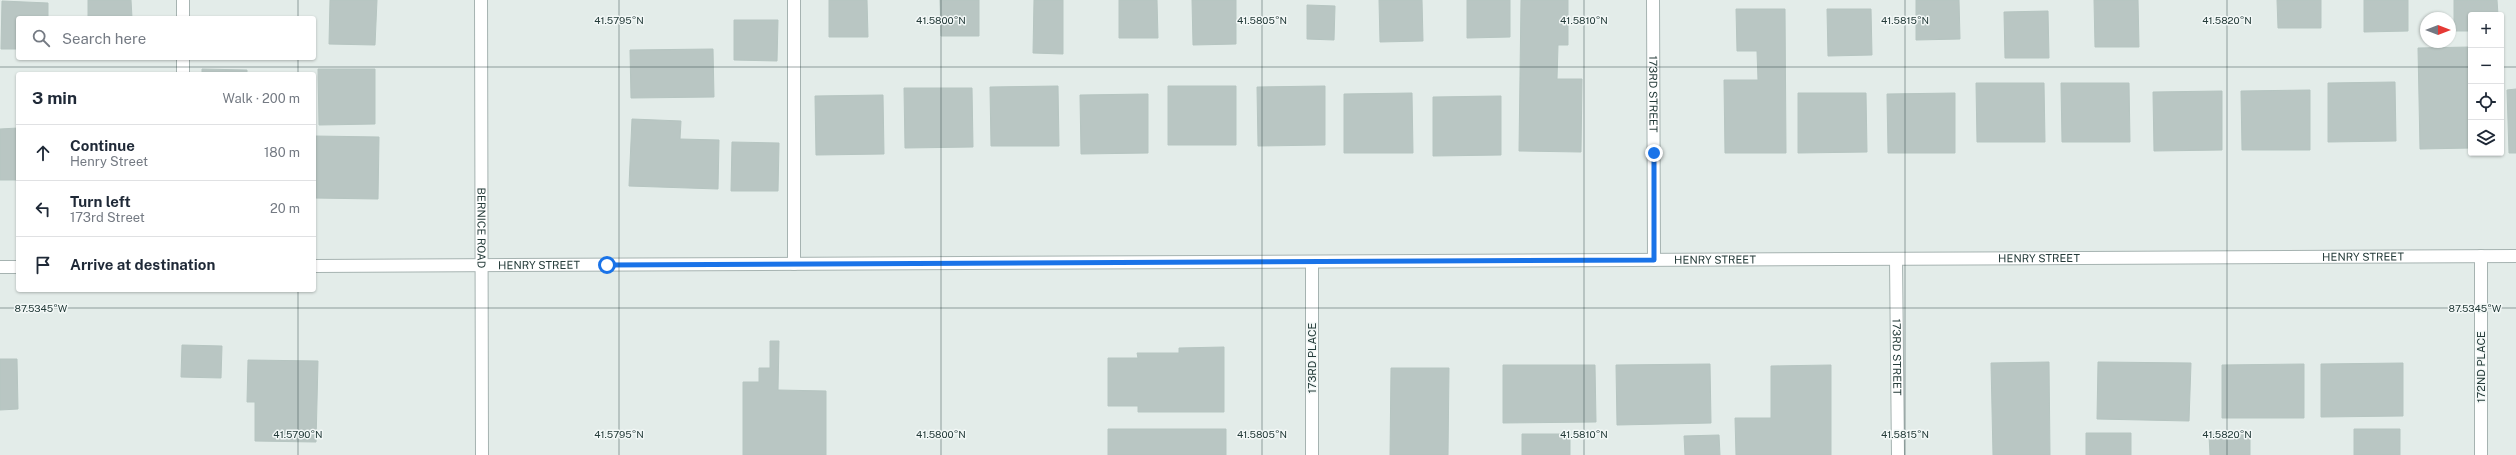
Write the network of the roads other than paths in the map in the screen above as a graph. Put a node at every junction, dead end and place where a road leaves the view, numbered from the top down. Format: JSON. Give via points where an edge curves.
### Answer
{"nodes":[{"id":1,"x":183,"y":0,"type":"edge"},
{"id":2,"x":481,"y":0,"type":"edge"},
{"id":3,"x":794,"y":0,"type":"edge"},
{"id":4,"x":1653,"y":0,"type":"edge"},
{"id":5,"x":183,"y":16,"type":"edge"},
{"id":6,"x":183,"y":60,"type":"edge"},
{"id":7,"x":184,"y":72,"type":"edge"},
{"id":8,"x":2481,"y":256,"type":"junction"},
{"id":9,"x":2516,"y":256,"type":"edge"},
{"id":10,"x":1896,"y":259,"type":"junction"},
{"id":11,"x":1654,"y":260,"type":"junction"},
{"id":12,"x":1312,"y":262,"type":"junction"},
{"id":13,"x":794,"y":264,"type":"junction"},
{"id":14,"x":482,"y":265,"type":"junction"},
{"id":15,"x":316,"y":266,"type":"edge"},
{"id":16,"x":16,"y":267,"type":"edge"},
{"id":17,"x":0,"y":268,"type":"edge"},
{"id":18,"x":482,"y":455,"type":"edge"},
{"id":19,"x":1312,"y":455,"type":"edge"},
{"id":20,"x":1898,"y":455,"type":"edge"},
{"id":21,"x":2482,"y":455,"type":"edge"}],
"edges":[{"from":1,"to":5,"type":"street"},
{"from":2,"to":14,"type":"street","name":"BERNICE ROAD"},
{"from":3,"to":13,"type":"street"},
{"from":4,"to":11,"type":"street","name":"173RD STREET"},
{"from":6,"to":7,"type":"street"},
{"from":8,"to":9,"type":"street","name":"HENRY STREET"},
{"from":8,"to":10,"type":"street","name":"HENRY STREET"},
{"from":8,"to":21,"type":"street","name":"172ND PLACE"},
{"from":10,"to":11,"type":"street","name":"HENRY STREET"},
{"from":10,"to":20,"type":"street","name":"173RD STREET"},
{"from":11,"to":12,"type":"street","name":"HENRY STREET"},
{"from":12,"to":13,"type":"street","name":"HENRY STREET"},
{"from":12,"to":19,"type":"street","name":"173RD PLACE"},
{"from":13,"to":14,"type":"street","name":"HENRY STREET"},
{"from":14,"to":15,"type":"street","name":"HENRY STREET"},
{"from":14,"to":18,"type":"street","name":"BERNICE ROAD"},
{"from":16,"to":17,"type":"street"}]}
